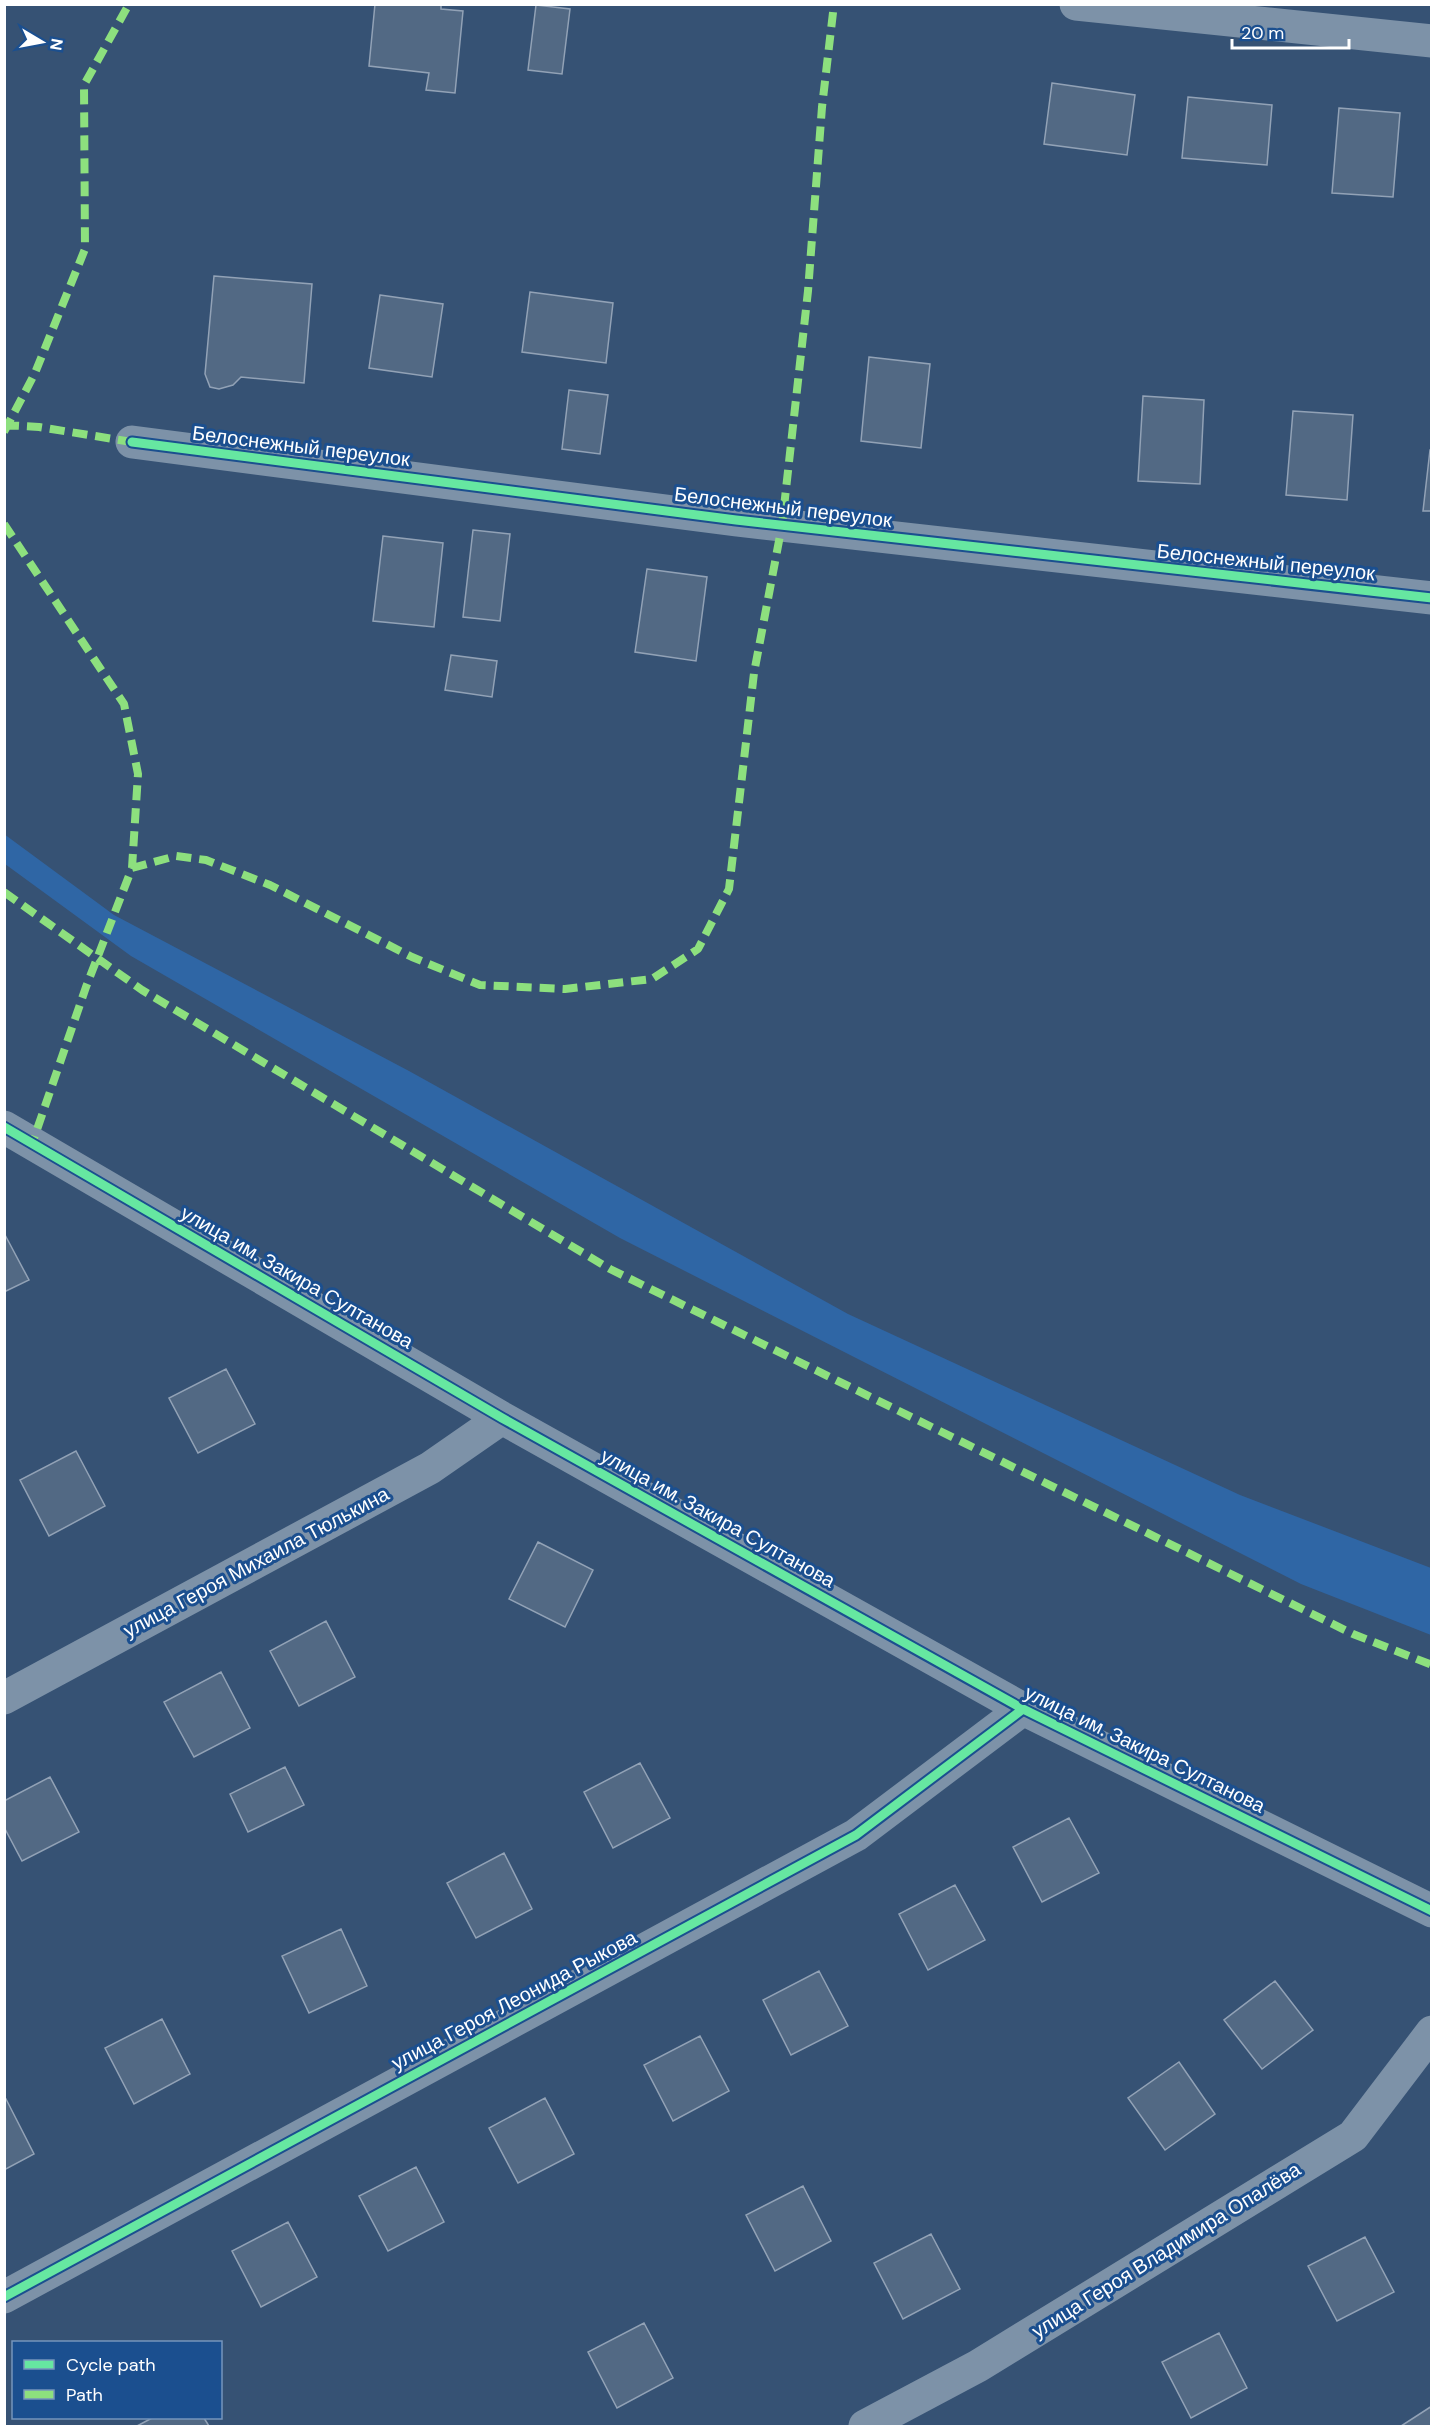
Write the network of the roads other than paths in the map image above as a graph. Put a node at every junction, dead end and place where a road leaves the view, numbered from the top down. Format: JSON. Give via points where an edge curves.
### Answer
{"nodes":[{"id":1,"x":1076,"y":4,"type":"edge"},
{"id":2,"x":1431,"y":41,"type":"edge"},
{"id":3,"x":132,"y":442,"type":"dead end"},
{"id":4,"x":1431,"y":598,"type":"edge"},
{"id":5,"x":4,"y":1127,"type":"edge"},
{"id":6,"x":502,"y":1418,"type":"junction"},
{"id":7,"x":4,"y":1698,"type":"edge"},
{"id":8,"x":1023,"y":1709,"type":"junction"},
{"id":9,"x":1431,"y":1911,"type":"edge"},
{"id":10,"x":1431,"y":2032,"type":"edge"},
{"id":11,"x":4,"y":2297,"type":"edge"},
{"id":12,"x":865,"y":2427,"type":"edge"}],
"edges":[{"from":1,"to":2,"type":"street"},
{"from":3,"to":4,"type":"street","name":"Белоснежный переулок","via":[[736,520]]},
{"from":5,"to":6,"type":"street","name":"улица им. Закира Султанова"},
{"from":6,"to":7,"type":"street","name":"улица Героя Михаила Тюлькина","via":[[430,1468]]},
{"from":6,"to":8,"type":"street","name":"улица им. Закира Султанова"},
{"from":8,"to":9,"type":"street","name":"улица им. Закира Султанова"},
{"from":8,"to":11,"type":"street","name":"улица Героя Леонида Рыкова","via":[[856,1835]]},
{"from":10,"to":12,"type":"street","name":"улица Героя Владимира Опалёва","via":[[1353,2136],[978,2366]]}]}
